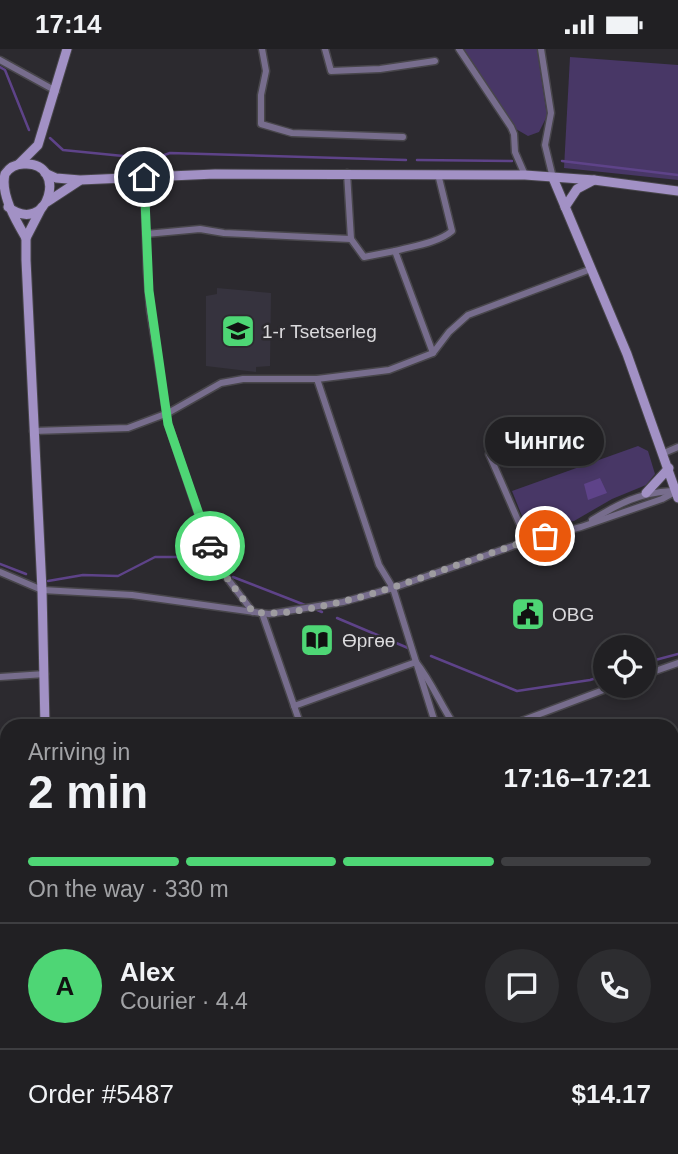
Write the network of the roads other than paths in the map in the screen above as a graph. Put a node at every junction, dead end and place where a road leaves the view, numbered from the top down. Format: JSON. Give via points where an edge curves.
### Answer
{"nodes":[{"id":1,"x":67,"y":49,"type":"edge"},
{"id":2,"x":262,"y":49,"type":"edge"},
{"id":3,"x":325,"y":49,"type":"edge"},
{"id":4,"x":459,"y":49,"type":"edge"},
{"id":5,"x":541,"y":49,"type":"edge"},
{"id":6,"x":0,"y":60,"type":"edge"},
{"id":7,"x":435,"y":61,"type":"dead end"},
{"id":8,"x":56,"y":91,"type":"junction"},
{"id":9,"x":403,"y":137,"type":"dead end"},
{"id":10,"x":38,"y":145,"type":"junction"},
{"id":11,"x":18,"y":165,"type":"junction"},
{"id":12,"x":43,"y":171,"type":"junction"},
{"id":13,"x":347,"y":173,"type":"junction"},
{"id":14,"x":438,"y":174,"type":"junction"},
{"id":15,"x":3,"y":175,"type":"edge"},
{"id":16,"x":525,"y":175,"type":"junction"},
{"id":17,"x":144,"y":177,"type":"junction"},
{"id":18,"x":553,"y":178,"type":"junction"},
{"id":19,"x":80,"y":180,"type":"junction"},
{"id":20,"x":594,"y":180,"type":"junction"},
{"id":21,"x":678,"y":191,"type":"edge"},
{"id":22,"x":4,"y":203,"type":"edge"},
{"id":23,"x":44,"y":205,"type":"junction"},
{"id":24,"x":565,"y":207,"type":"junction"},
{"id":25,"x":146,"y":233,"type":"junction"},
{"id":26,"x":26,"y":238,"type":"junction"},
{"id":27,"x":351,"y":239,"type":"junction"},
{"id":28,"x":395,"y":251,"type":"junction"},
{"id":29,"x":591,"y":269,"type":"junction"},
{"id":30,"x":433,"y":353,"type":"junction"},
{"id":31,"x":317,"y":379,"type":"junction"},
{"id":32,"x":168,"y":413,"type":"junction"},
{"id":33,"x":33,"y":432,"type":"junction"},
{"id":34,"x":678,"y":447,"type":"edge"},
{"id":35,"x":664,"y":453,"type":"junction"},
{"id":36,"x":489,"y":454,"type":"dead end"},
{"id":37,"x":669,"y":468,"type":"junction"},
{"id":38,"x":646,"y":493,"type":"junction"},
{"id":39,"x":677,"y":493,"type":"edge"},
{"id":40,"x":581,"y":527,"type":"junction"},
{"id":41,"x":527,"y":541,"type":"junction"},
{"id":42,"x":0,"y":572,"type":"edge"},
{"id":43,"x":394,"y":588,"type":"junction"},
{"id":44,"x":42,"y":590,"type":"junction"},
{"id":45,"x":253,"y":612,"type":"junction"},
{"id":46,"x":262,"y":613,"type":"junction"},
{"id":47,"x":416,"y":662,"type":"junction"},
{"id":48,"x":678,"y":663,"type":"edge"},
{"id":49,"x":656,"y":671,"type":"edge"},
{"id":50,"x":45,"y":674,"type":"junction"},
{"id":51,"x":0,"y":677,"type":"edge"},
{"id":52,"x":593,"y":694,"type":"edge"},
{"id":53,"x":294,"y":706,"type":"junction"},
{"id":54,"x":45,"y":719,"type":"edge"},
{"id":55,"x":299,"y":719,"type":"edge"},
{"id":56,"x":434,"y":719,"type":"edge"},
{"id":57,"x":450,"y":719,"type":"edge"},
{"id":58,"x":527,"y":719,"type":"edge"}],
"edges":[{"from":1,"to":8,"type":"street"},
{"from":2,"to":9,"type":"street","via":[[266,71],[261,124],[292,133]]},
{"from":3,"to":7,"type":"street","via":[[331,71]]},
{"from":4,"to":16,"type":"street","via":[[511,127]]},
{"from":5,"to":18,"type":"street","via":[[551,113],[545,145]]},
{"from":6,"to":8,"type":"street"},
{"from":8,"to":10,"type":"street"},
{"from":10,"to":11,"type":"street"},
{"from":10,"to":12,"type":"street"},
{"from":11,"to":12,"type":"street","via":[[33,165]]},
{"from":11,"to":15,"type":"street"},
{"from":12,"to":19,"type":"street","via":[[56,178]]},
{"from":12,"to":23,"type":"street","via":[[50,188]]},
{"from":13,"to":14,"type":"street"},
{"from":13,"to":17,"type":"street"},
{"from":13,"to":27,"type":"street"},
{"from":14,"to":16,"type":"street"},
{"from":14,"to":28,"type":"street","via":[[450,234]]},
{"from":15,"to":22,"type":"street"},
{"from":16,"to":18,"type":"street"},
{"from":17,"to":19,"type":"street"},
{"from":17,"to":25,"type":"street"},
{"from":18,"to":20,"type":"street"},
{"from":18,"to":24,"type":"street"},
{"from":19,"to":23,"type":"street"},
{"from":20,"to":21,"type":"street"},
{"from":20,"to":24,"type":"street","via":[[577,189]]},
{"from":22,"to":23,"type":"street","via":[[28,214]]},
{"from":22,"to":26,"type":"street"},
{"from":23,"to":26,"type":"street"},
{"from":24,"to":29,"type":"street"},
{"from":25,"to":27,"type":"street","via":[[200,229]]},
{"from":25,"to":32,"type":"street","via":[[150,310]]},
{"from":26,"to":33,"type":"street"},
{"from":27,"to":28,"type":"street","via":[[364,257]]},
{"from":28,"to":30,"type":"street"},
{"from":29,"to":30,"type":"street","via":[[468,316]]},
{"from":29,"to":35,"type":"street"},
{"from":30,"to":31,"type":"street","via":[[389,370]]},
{"from":31,"to":32,"type":"street","via":[[221,383]]},
{"from":31,"to":43,"type":"street","via":[[375,553]]},
{"from":32,"to":33,"type":"street","via":[[128,428]]},
{"from":32,"to":45,"type":"street","via":[[214,561]]},
{"from":33,"to":44,"type":"street"},
{"from":34,"to":35,"type":"street"},
{"from":35,"to":37,"type":"street"},
{"from":36,"to":41,"type":"street"},
{"from":37,"to":38,"type":"street"},
{"from":37,"to":39,"type":"street"},
{"from":38,"to":39,"type":"street"},
{"from":38,"to":40,"type":"street"},
{"from":39,"to":40,"type":"street"},
{"from":40,"to":41,"type":"street"},
{"from":41,"to":43,"type":"street"},
{"from":42,"to":44,"type":"street"},
{"from":43,"to":46,"type":"street","via":[[313,608]]},
{"from":43,"to":47,"type":"street"},
{"from":44,"to":45,"type":"street","via":[[132,595]]},
{"from":44,"to":50,"type":"street"},
{"from":45,"to":46,"type":"street"},
{"from":46,"to":53,"type":"street"},
{"from":47,"to":53,"type":"street"},
{"from":47,"to":56,"type":"street"},
{"from":47,"to":57,"type":"street"},
{"from":48,"to":49,"type":"street"},
{"from":50,"to":51,"type":"street"},
{"from":50,"to":54,"type":"street"},
{"from":52,"to":58,"type":"street"},
{"from":53,"to":55,"type":"street"}]}
